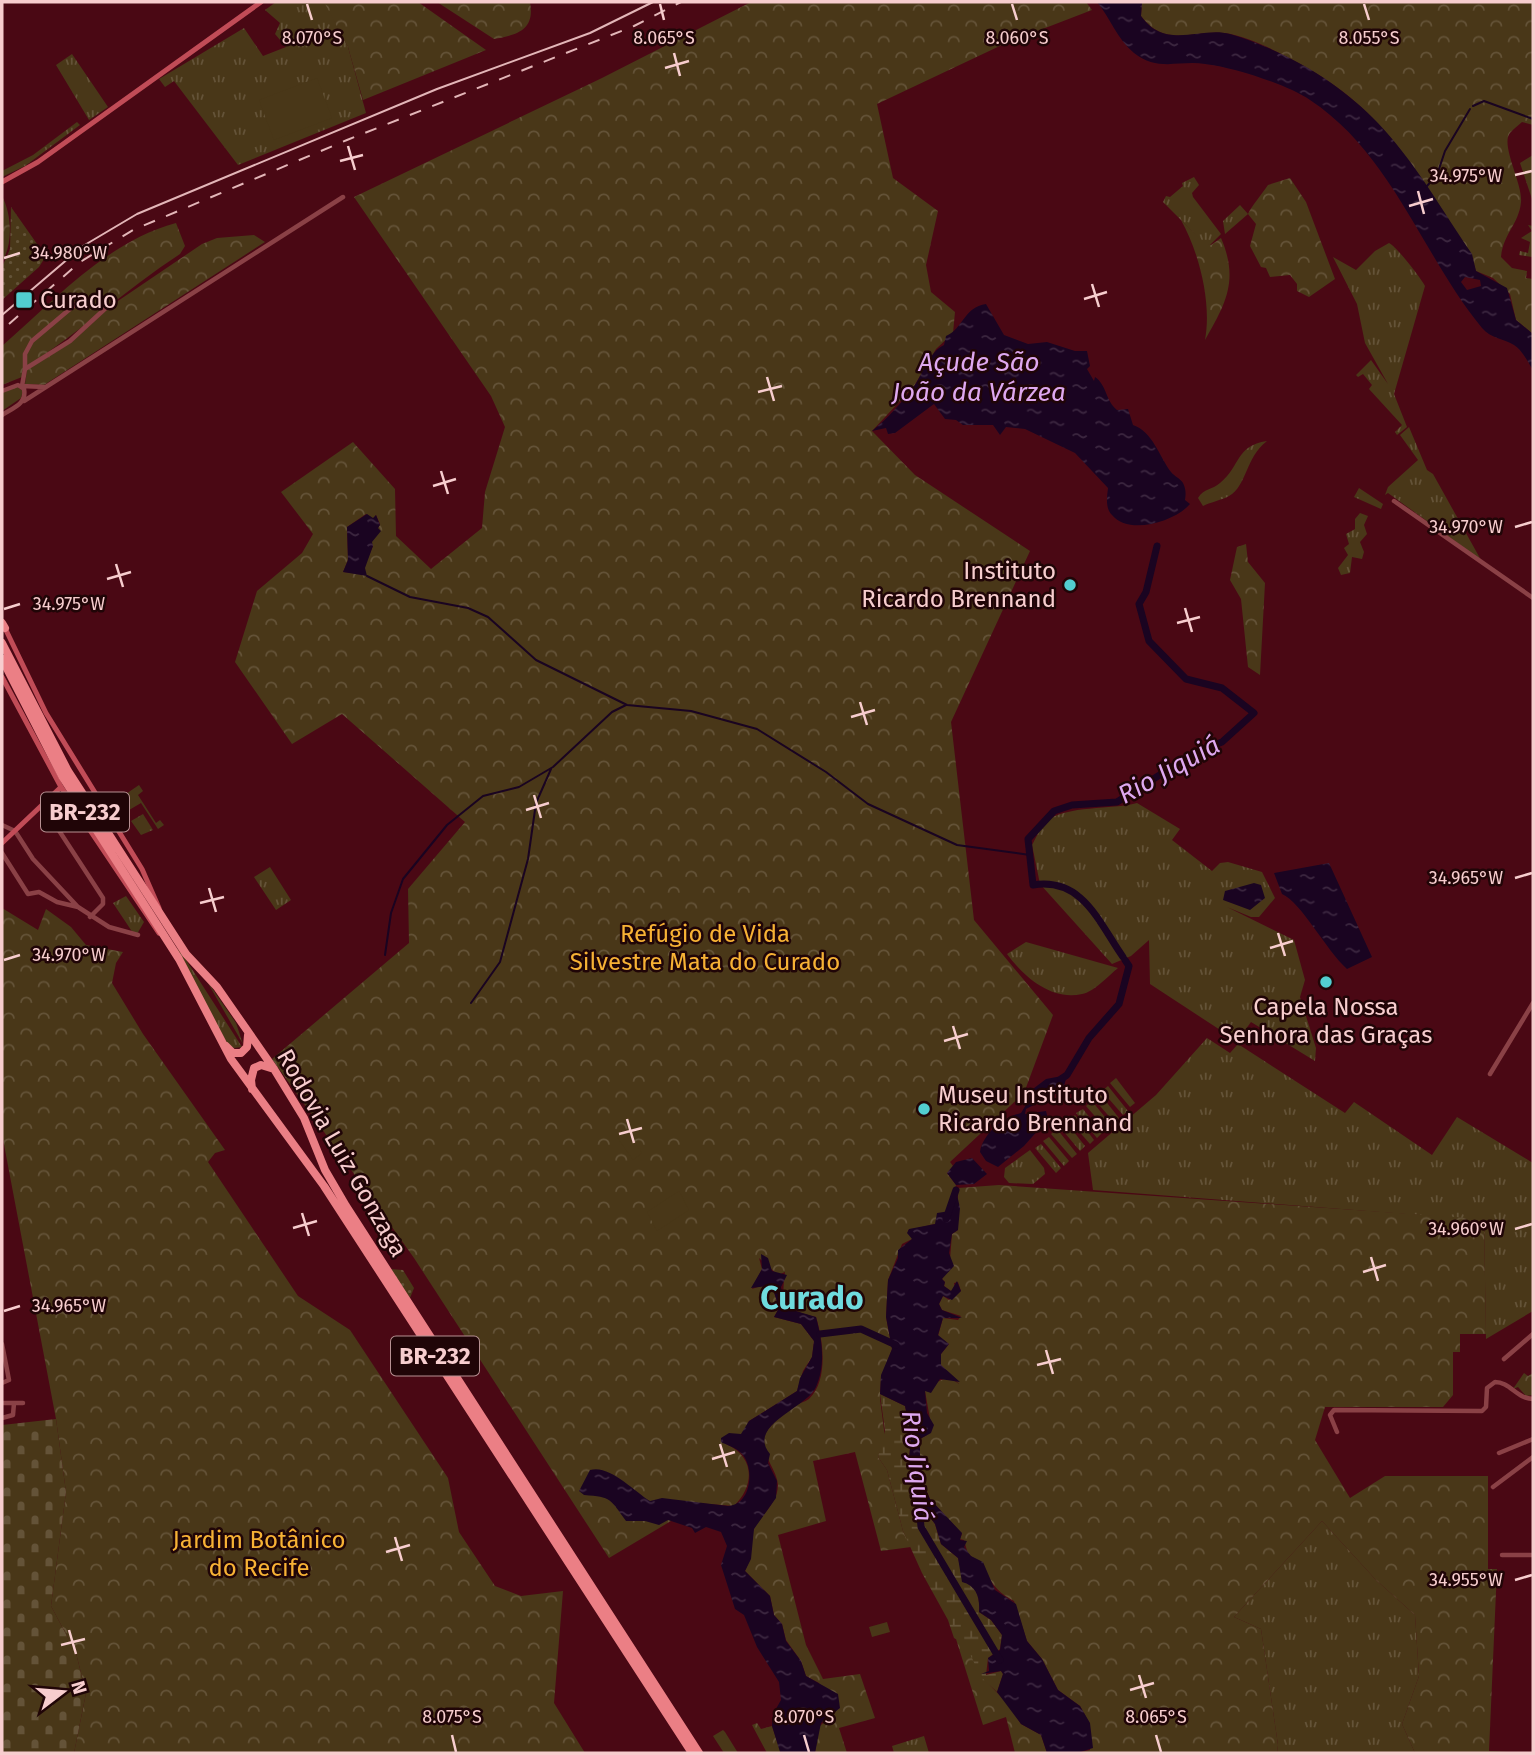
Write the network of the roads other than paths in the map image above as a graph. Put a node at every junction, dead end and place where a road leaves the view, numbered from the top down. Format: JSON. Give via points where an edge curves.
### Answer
{"nodes":[{"id":1,"x":261,"y":2,"type":"edge"},
{"id":2,"x":2,"y":182,"type":"edge"},
{"id":3,"x":343,"y":197,"type":"dead end"},
{"id":4,"x":83,"y":298,"type":"dead end"},
{"id":5,"x":108,"y":306,"type":"dead end"},
{"id":6,"x":25,"y":369,"type":"junction"},
{"id":7,"x":22,"y":386,"type":"junction"},
{"id":8,"x":44,"y":387,"type":"junction"},
{"id":9,"x":2,"y":391,"type":"edge"},
{"id":10,"x":24,"y":401,"type":"junction"},
{"id":11,"x":2,"y":415,"type":"edge"},
{"id":12,"x":1394,"y":501,"type":"dead end"},
{"id":13,"x":1533,"y":598,"type":"edge"},
{"id":14,"x":3,"y":624,"type":"edge"},
{"id":15,"x":2,"y":643,"type":"edge"},
{"id":16,"x":2,"y":659,"type":"edge"},
{"id":17,"x":2,"y":677,"type":"edge"},
{"id":18,"x":61,"y":787,"type":"junction"},
{"id":19,"x":110,"y":802,"type":"dead end"},
{"id":20,"x":43,"y":806,"type":"junction"},
{"id":21,"x":102,"y":807,"type":"junction"},
{"id":22,"x":116,"y":813,"type":"dead end"},
{"id":23,"x":108,"y":817,"type":"junction"},
{"id":24,"x":2,"y":825,"type":"edge"},
{"id":25,"x":15,"y":831,"type":"junction"},
{"id":26,"x":2,"y":843,"type":"edge"},
{"id":27,"x":2,"y":853,"type":"edge"},
{"id":28,"x":78,"y":907,"type":"junction"},
{"id":29,"x":90,"y":917,"type":"junction"},
{"id":30,"x":164,"y":921,"type":"junction"},
{"id":31,"x":138,"y":935,"type":"dead end"},
{"id":32,"x":179,"y":960,"type":"junction"},
{"id":33,"x":1533,"y":1003,"type":"edge"},
{"id":34,"x":247,"y":1029,"type":"junction"},
{"id":35,"x":221,"y":1042,"type":"junction"},
{"id":36,"x":274,"y":1069,"type":"junction"},
{"id":37,"x":1490,"y":1074,"type":"dead end"},
{"id":38,"x":252,"y":1091,"type":"junction"},
{"id":39,"x":1533,"y":1334,"type":"edge"},
{"id":40,"x":2,"y":1344,"type":"edge"},
{"id":41,"x":3,"y":1358,"type":"edge"},
{"id":42,"x":1504,"y":1359,"type":"dead end"},
{"id":43,"x":2,"y":1383,"type":"edge"},
{"id":44,"x":1533,"y":1399,"type":"edge"},
{"id":45,"x":2,"y":1403,"type":"edge"},
{"id":46,"x":14,"y":1403,"type":"junction"},
{"id":47,"x":23,"y":1403,"type":"dead end"},
{"id":48,"x":2,"y":1418,"type":"edge"},
{"id":49,"x":1336,"y":1432,"type":"dead end"},
{"id":50,"x":1533,"y":1438,"type":"edge"},
{"id":51,"x":1499,"y":1453,"type":"dead end"},
{"id":52,"x":1533,"y":1457,"type":"edge"},
{"id":53,"x":1493,"y":1487,"type":"dead end"},
{"id":54,"x":1502,"y":1555,"type":"dead end"},
{"id":55,"x":1533,"y":1555,"type":"edge"},
{"id":56,"x":692,"y":1753,"type":"edge"},
{"id":57,"x":699,"y":1753,"type":"edge"}],
"edges":[{"from":1,"to":2,"type":"street","via":[[38,162]]},
{"from":3,"to":8,"type":"street"},
{"from":4,"to":6,"type":"street","via":[[32,341],[25,354]]},
{"from":5,"to":6,"type":"street","via":[[71,341]]},
{"from":6,"to":7,"type":"street"},
{"from":7,"to":8,"type":"street"},
{"from":7,"to":9,"type":"street"},
{"from":7,"to":10,"type":"street"},
{"from":8,"to":10,"type":"street"},
{"from":10,"to":11,"type":"street"},
{"from":12,"to":13,"type":"street"},
{"from":14,"to":21,"type":"street","via":[[46,713]]},
{"from":15,"to":30,"type":"highway","name":"Rodovia Luiz Gonzaga","number":"BR-232","via":[[68,771]]},
{"from":16,"to":32,"type":"highway","name":"Rodovia Luiz Gonzaga","number":"BR-232","via":[[62,776]]},
{"from":17,"to":18,"type":"street"},
{"from":18,"to":20,"type":"street"},
{"from":18,"to":32,"type":"street"},
{"from":19,"to":21,"type":"street"},
{"from":20,"to":25,"type":"street"},
{"from":20,"to":29,"type":"street","via":[[104,900]]},
{"from":21,"to":23,"type":"street"},
{"from":22,"to":23,"type":"street"},
{"from":23,"to":30,"type":"street","via":[[149,881]]},
{"from":24,"to":25,"type":"street"},
{"from":25,"to":26,"type":"street"},
{"from":25,"to":28,"type":"street","via":[[33,859]]},
{"from":27,"to":28,"type":"street","via":[[28,894],[39,892]]},
{"from":28,"to":29,"type":"street"},
{"from":29,"to":31,"type":"street","via":[[109,928]]},
{"from":30,"to":34,"type":"highway","name":"Rodovia Luiz Gonzaga","number":"BR-232"},
{"from":32,"to":35,"type":"highway","name":"Rodovia Luiz Gonzaga","number":"BR-232"},
{"from":33,"to":37,"type":"street"},
{"from":34,"to":35,"type":"highway","via":[[249,1041],[241,1053],[233,1053]]},
{"from":34,"to":36,"type":"highway","name":"Rodovia Luiz Gonzaga","number":"BR-232"},
{"from":35,"to":38,"type":"highway","name":"Rodovia Luiz Gonzaga","number":"BR-232"},
{"from":36,"to":38,"type":"highway","via":[[261,1065],[254,1069]]},
{"from":36,"to":57,"type":"highway","name":"Rodovia Luiz Gonzaga","number":"BR-232","via":[[346,1206]]},
{"from":38,"to":56,"type":"highway","name":"Rodovia Luiz Gonzaga","number":"BR-232","via":[[330,1194]]},
{"from":39,"to":42,"type":"street"},
{"from":40,"to":41,"type":"street"},
{"from":41,"to":43,"type":"street","via":[[9,1380]]},
{"from":44,"to":49,"type":"street","via":[[1495,1382],[1487,1388],[1482,1411],[1334,1410],[1330,1415]]},
{"from":45,"to":46,"type":"street"},
{"from":46,"to":47,"type":"street"},
{"from":46,"to":48,"type":"street","via":[[13,1415]]},
{"from":50,"to":51,"type":"street"},
{"from":52,"to":53,"type":"street"},
{"from":54,"to":55,"type":"street"}]}
